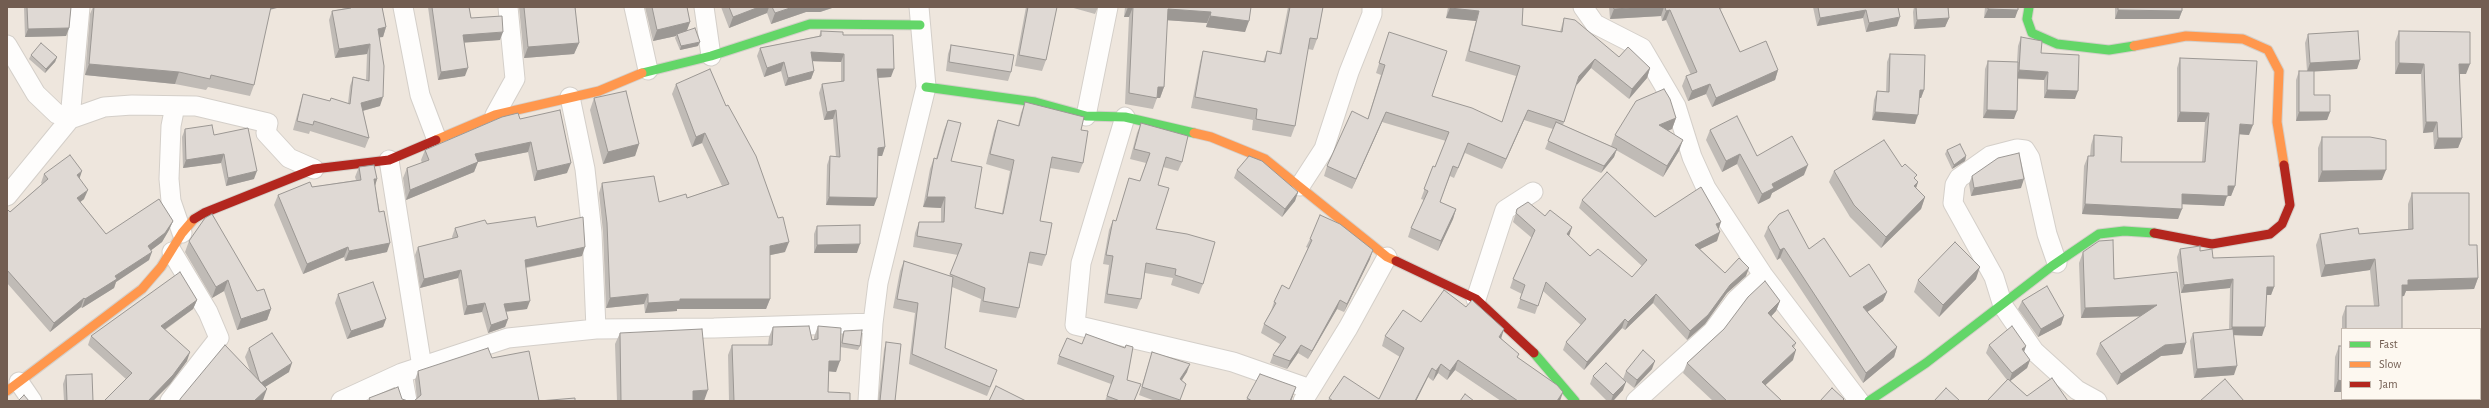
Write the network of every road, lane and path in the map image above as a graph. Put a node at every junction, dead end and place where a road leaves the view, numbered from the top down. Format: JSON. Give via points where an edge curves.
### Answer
{"nodes":[{"id":1,"x":80,"y":7,"type":"edge"},
{"id":2,"x":403,"y":7,"type":"edge"},
{"id":3,"x":508,"y":7,"type":"edge"},
{"id":4,"x":634,"y":7,"type":"edge"},
{"id":5,"x":704,"y":7,"type":"edge"},
{"id":6,"x":1108,"y":7,"type":"edge"},
{"id":7,"x":1372,"y":7,"type":"edge"},
{"id":8,"x":1583,"y":7,"type":"edge"},
{"id":9,"x":2029,"y":7,"type":"edge"},
{"id":10,"x":920,"y":16,"type":"edge"},
{"id":11,"x":7,"y":45,"type":"edge"},
{"id":12,"x":711,"y":56,"type":"junction"},
{"id":13,"x":648,"y":70,"type":"junction"},
{"id":14,"x":926,"y":87,"type":"junction"},
{"id":15,"x":570,"y":97,"type":"junction"},
{"id":16,"x":175,"y":106,"type":"junction"},
{"id":17,"x":495,"y":115,"type":"junction"},
{"id":18,"x":1086,"y":116,"type":"junction"},
{"id":19,"x":1124,"y":117,"type":"junction"},
{"id":20,"x":70,"y":119,"type":"junction"},
{"id":21,"x":437,"y":140,"type":"junction"},
{"id":22,"x":389,"y":160,"type":"junction"},
{"id":23,"x":314,"y":169,"type":"junction"},
{"id":24,"x":1300,"y":186,"type":"junction"},
{"id":25,"x":1533,"y":192,"type":"dead end"},
{"id":26,"x":7,"y":196,"type":"edge"},
{"id":27,"x":182,"y":233,"type":"junction"},
{"id":28,"x":172,"y":252,"type":"junction"},
{"id":29,"x":1387,"y":257,"type":"junction"},
{"id":30,"x":2057,"y":263,"type":"junction"},
{"id":31,"x":1763,"y":275,"type":"junction"},
{"id":32,"x":1476,"y":299,"type":"junction"},
{"id":33,"x":2003,"y":306,"type":"junction"},
{"id":34,"x":872,"y":323,"type":"junction"},
{"id":35,"x":596,"y":329,"type":"junction"},
{"id":36,"x":422,"y":367,"type":"junction"},
{"id":37,"x":402,"y":373,"type":"junction"},
{"id":38,"x":13,"y":386,"type":"edge"},
{"id":39,"x":1307,"y":395,"type":"edge"},
{"id":40,"x":32,"y":401,"type":"edge"},
{"id":41,"x":170,"y":401,"type":"edge"},
{"id":42,"x":341,"y":401,"type":"edge"},
{"id":43,"x":407,"y":401,"type":"edge"},
{"id":44,"x":868,"y":401,"type":"edge"},
{"id":45,"x":1575,"y":401,"type":"edge"},
{"id":46,"x":1636,"y":401,"type":"edge"},
{"id":47,"x":1859,"y":401,"type":"edge"},
{"id":48,"x":1869,"y":401,"type":"edge"},
{"id":49,"x":2097,"y":401,"type":"edge"}],
"edges":[{"from":1,"to":20,"type":"street"},
{"from":2,"to":21,"type":"street","via":[[420,95]]},
{"from":3,"to":17,"type":"street","via":[[515,79]]},
{"from":4,"to":13,"type":"street"},
{"from":5,"to":12,"type":"street"},
{"from":6,"to":18,"type":"street"},
{"from":7,"to":24,"type":"street","via":[[1372,14],[1349,72],[1324,148]]},
{"from":8,"to":31,"type":"street","via":[[1595,24],[1642,48],[1676,106],[1692,157],[1706,188]]},
{"from":9,"to":30,"type":"street","via":[[2027,19],[2032,33],[2057,44],[2110,50],[2186,36],[2243,39],[2268,50],[2279,71],[2277,122],[2290,205],[2282,224],[2270,234],[2212,244],[2157,233],[2124,231],[2099,234]]},
{"from":10,"to":12,"type":"street","via":[[810,24]]},
{"from":10,"to":14,"type":"street"},
{"from":11,"to":20,"type":"street","via":[[36,94],[57,114]]},
{"from":12,"to":13,"type":"street"},
{"from":13,"to":15,"type":"street","via":[[600,91]]},
{"from":14,"to":18,"type":"street","via":[[1035,102]]},
{"from":14,"to":34,"type":"street","via":[[878,283]]},
{"from":15,"to":17,"type":"street"},
{"from":15,"to":35,"type":"street","via":[[585,168],[592,233]]},
{"from":16,"to":20,"type":"street","via":[[104,107]]},
{"from":16,"to":23,"type":"street","via":[[196,106],[268,123],[266,133],[289,158]]},
{"from":16,"to":27,"type":"street","via":[[171,126],[169,179],[171,201]]},
{"from":17,"to":21,"type":"street"},
{"from":18,"to":19,"type":"street"},
{"from":19,"to":24,"type":"street","via":[[1211,137],[1265,159]]},
{"from":19,"to":39,"type":"street","via":[[1082,263],[1075,325],[1233,362]]},
{"from":20,"to":26,"type":"street"},
{"from":21,"to":22,"type":"street"},
{"from":22,"to":23,"type":"street"},
{"from":22,"to":36,"type":"street"},
{"from":23,"to":27,"type":"street","via":[[204,213],[193,220]]},
{"from":24,"to":29,"type":"street"},
{"from":25,"to":32,"type":"street","via":[[1505,210]]},
{"from":27,"to":28,"type":"street"},
{"from":28,"to":38,"type":"street","via":[[142,290]]},
{"from":28,"to":41,"type":"street","via":[[208,312],[219,338]]},
{"from":29,"to":32,"type":"street"},
{"from":29,"to":39,"type":"street"},
{"from":30,"to":33,"type":"street"},
{"from":30,"to":33,"type":"street","via":[[2047,234],[2030,158],[2025,150],[2017,149],[1990,156],[1960,178],[1955,185],[1953,203],[1994,277]]},
{"from":31,"to":46,"type":"street","via":[[1736,300],[1713,331]]},
{"from":31,"to":47,"type":"street"},
{"from":32,"to":45,"type":"street","via":[[1544,362]]},
{"from":33,"to":48,"type":"street"},
{"from":33,"to":49,"type":"street","via":[[2034,351],[2077,390]]},
{"from":34,"to":35,"type":"street"},
{"from":34,"to":44,"type":"street"},
{"from":35,"to":36,"type":"street","via":[[508,338]]},
{"from":36,"to":37,"type":"street"},
{"from":37,"to":42,"type":"street"},
{"from":37,"to":43,"type":"street"},
{"from":38,"to":40,"type":"street"}]}
